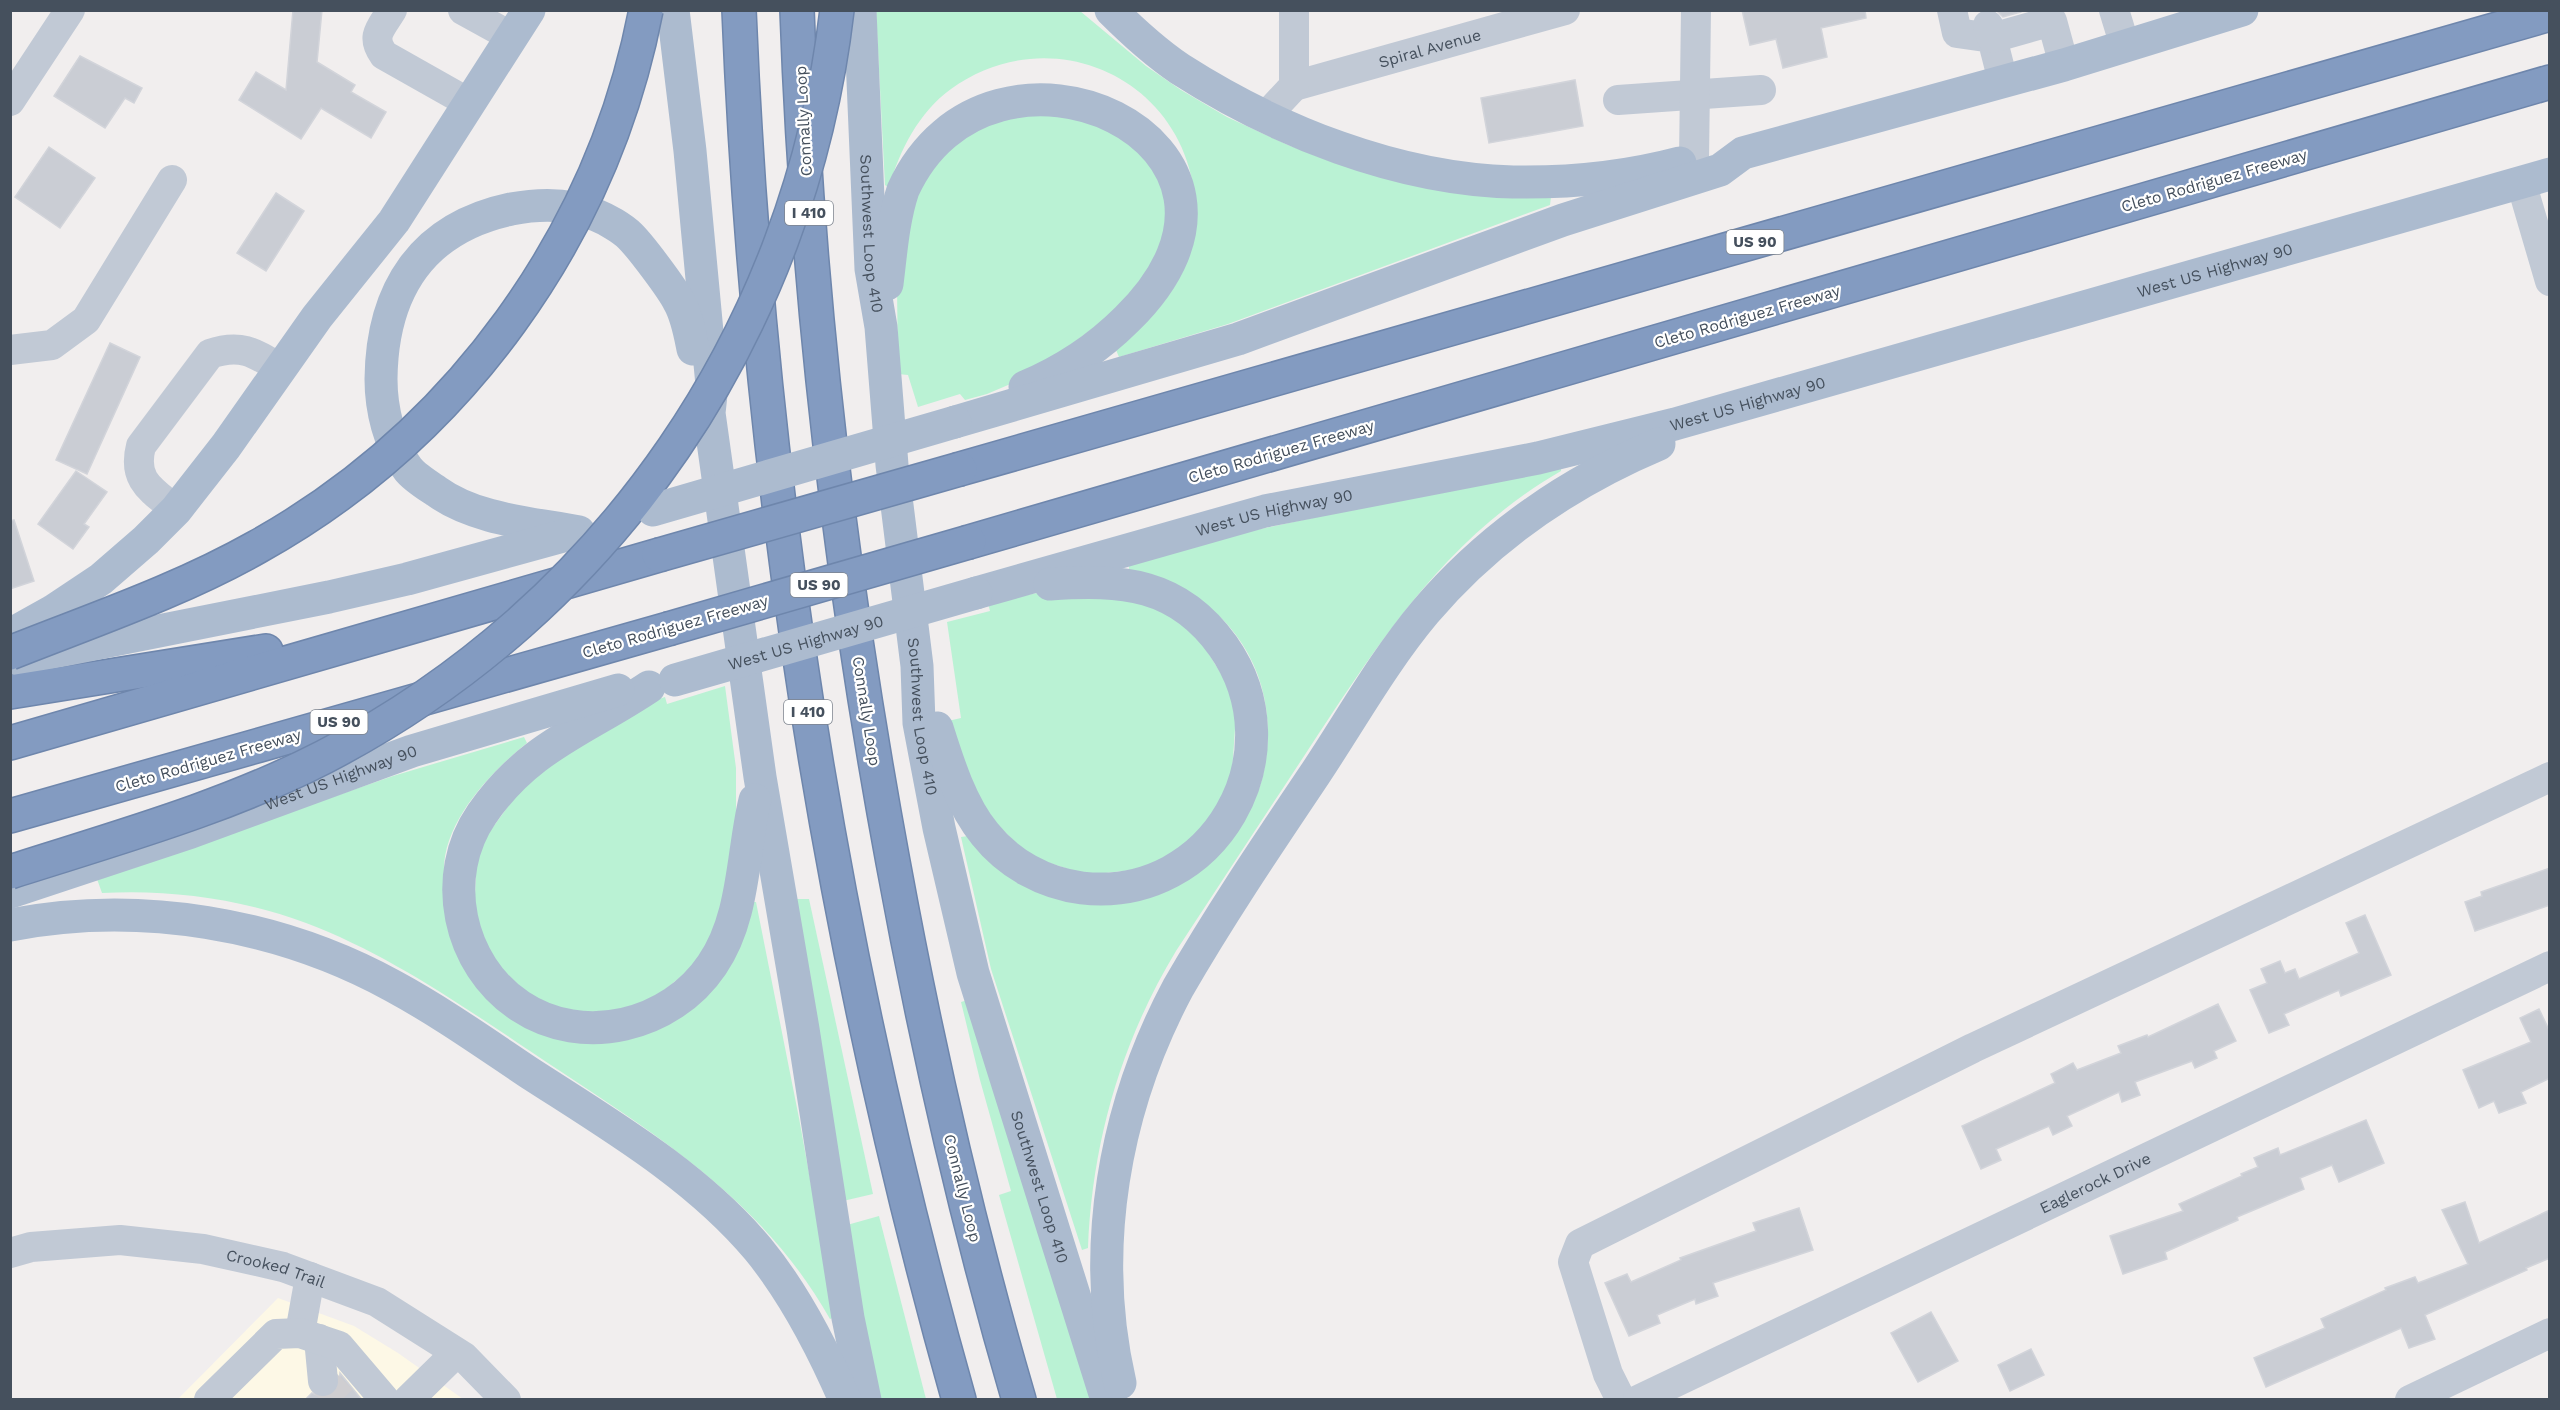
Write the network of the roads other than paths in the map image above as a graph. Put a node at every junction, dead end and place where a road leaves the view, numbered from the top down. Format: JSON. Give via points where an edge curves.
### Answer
{"nodes":[{"id":1,"x":70,"y":10,"type":"edge"},
{"id":2,"x":392,"y":10,"type":"edge"},
{"id":3,"x":646,"y":10,"type":"edge"},
{"id":4,"x":674,"y":10,"type":"edge"},
{"id":5,"x":739,"y":10,"type":"edge"},
{"id":6,"x":797,"y":10,"type":"edge"},
{"id":7,"x":837,"y":10,"type":"edge"},
{"id":8,"x":860,"y":10,"type":"edge"},
{"id":9,"x":1111,"y":10,"type":"edge"},
{"id":10,"x":1294,"y":10,"type":"edge"},
{"id":11,"x":1565,"y":10,"type":"edge"},
{"id":12,"x":1696,"y":10,"type":"edge"},
{"id":13,"x":1952,"y":10,"type":"edge"},
{"id":14,"x":2114,"y":10,"type":"edge"},
{"id":15,"x":2242,"y":10,"type":"edge"},
{"id":16,"x":465,"y":12,"type":"edge"},
{"id":17,"x":2055,"y":14,"type":"edge"},
{"id":18,"x":2550,"y":14,"type":"edge"},
{"id":19,"x":2186,"y":19,"type":"edge"},
{"id":20,"x":521,"y":24,"type":"edge"},
{"id":21,"x":1990,"y":32,"type":"junction"},
{"id":22,"x":2125,"y":46,"type":"junction"},
{"id":23,"x":2064,"y":65,"type":"junction"},
{"id":24,"x":2002,"y":81,"type":"junction"},
{"id":25,"x":2550,"y":82,"type":"edge"},
{"id":26,"x":1293,"y":86,"type":"junction"},
{"id":27,"x":1761,"y":90,"type":"dead end"},
{"id":28,"x":1694,"y":94,"type":"junction"},
{"id":29,"x":1618,"y":100,"type":"dead end"},
{"id":30,"x":10,"y":101,"type":"edge"},
{"id":31,"x":469,"y":103,"type":"junction"},
{"id":32,"x":1266,"y":116,"type":"junction"},
{"id":33,"x":1743,"y":153,"type":"junction"},
{"id":34,"x":1694,"y":160,"type":"junction"},
{"id":35,"x":2536,"y":178,"type":"edge"},
{"id":36,"x":172,"y":180,"type":"dead end"},
{"id":37,"x":2550,"y":281,"type":"edge"},
{"id":38,"x":881,"y":327,"type":"junction"},
{"id":39,"x":10,"y":350,"type":"edge"},
{"id":40,"x":281,"y":369,"type":"junction"},
{"id":41,"x":709,"y":412,"type":"junction"},
{"id":42,"x":1716,"y":413,"type":"junction"},
{"id":43,"x":960,"y":421,"type":"junction"},
{"id":44,"x":176,"y":510,"type":"junction"},
{"id":45,"x":579,"y":532,"type":"junction"},
{"id":46,"x":989,"y":589,"type":"junction"},
{"id":47,"x":10,"y":634,"type":"edge"},
{"id":48,"x":364,"y":641,"type":"junction"},
{"id":49,"x":10,"y":653,"type":"edge"},
{"id":50,"x":10,"y":660,"type":"edge"},
{"id":51,"x":918,"y":666,"type":"junction"},
{"id":52,"x":662,"y":683,"type":"junction"},
{"id":53,"x":10,"y":692,"type":"edge"},
{"id":54,"x":10,"y":743,"type":"edge"},
{"id":55,"x":760,"y":777,"type":"junction"},
{"id":56,"x":2550,"y":777,"type":"edge"},
{"id":57,"x":10,"y":816,"type":"edge"},
{"id":58,"x":10,"y":872,"type":"edge"},
{"id":59,"x":10,"y":892,"type":"edge"},
{"id":60,"x":10,"y":925,"type":"edge"},
{"id":61,"x":2550,"y":966,"type":"edge"},
{"id":62,"x":10,"y":1253,"type":"edge"},
{"id":63,"x":310,"y":1277,"type":"junction"},
{"id":64,"x":2550,"y":1333,"type":"edge"},
{"id":65,"x":310,"y":1336,"type":"junction"},
{"id":66,"x":456,"y":1353,"type":"junction"},
{"id":67,"x":323,"y":1381,"type":"tunnel mouth"},
{"id":68,"x":1614,"y":1387,"type":"edge"},
{"id":69,"x":209,"y":1400,"type":"edge"},
{"id":70,"x":385,"y":1400,"type":"edge"},
{"id":71,"x":408,"y":1400,"type":"edge"},
{"id":72,"x":507,"y":1400,"type":"edge"},
{"id":73,"x":845,"y":1400,"type":"edge"},
{"id":74,"x":865,"y":1400,"type":"edge"},
{"id":75,"x":959,"y":1400,"type":"edge"},
{"id":76,"x":1019,"y":1400,"type":"edge"},
{"id":77,"x":1107,"y":1400,"type":"edge"},
{"id":78,"x":1124,"y":1400,"type":"edge"},
{"id":79,"x":1638,"y":1400,"type":"edge"},
{"id":80,"x":2410,"y":1400,"type":"edge"}],
"edges":[{"from":1,"to":30,"type":"street"},
{"from":2,"to":31,"type":"street","via":[[376,36],[384,55]]},
{"from":3,"to":49,"type":"highway","bridge":true,"via":[[610,137],[568,229],[514,317],[435,411],[351,486],[256,548],[163,592]]},
{"from":4,"to":41,"type":"main road","via":[[712,385]]},
{"from":5,"to":75,"type":"highway","number":"I 410","via":[[762,359],[805,691],[843,914],[882,1100]]},
{"from":6,"to":76,"type":"highway","name":"Connally Loop","number":"I 410","via":[[809,222],[827,416],[872,741],[934,1067]]},
{"from":7,"to":58,"type":"highway","bridge":true,"via":[[822,102],[803,183],[753,310],[710,394],[674,450],[635,502],[574,571],[463,670],[324,757],[231,799]]},
{"from":8,"to":38,"type":"main road","name":"Southwest Loop 410","via":[[870,259]]},
{"from":9,"to":32,"type":"main road","via":[[1179,68]]},
{"from":10,"to":26,"type":"street"},
{"from":11,"to":26,"type":"street","name":"Spiral Avenue"},
{"from":12,"to":28,"type":"street"},
{"from":13,"to":21,"type":"street","via":[[1957,33]]},
{"from":14,"to":22,"type":"street"},
{"from":15,"to":19,"type":"main road"},
{"from":16,"to":20,"type":"street"},
{"from":17,"to":21,"type":"street"},
{"from":17,"to":23,"type":"street"},
{"from":18,"to":48,"type":"highway","number":"US 90","bridge":true},
{"from":19,"to":22,"type":"main road"},
{"from":20,"to":31,"type":"main road"},
{"from":21,"to":24,"type":"street"},
{"from":22,"to":23,"type":"main road"},
{"from":23,"to":24,"type":"main road"},
{"from":24,"to":33,"type":"main road"},
{"from":25,"to":57,"type":"highway","name":"Cleto Rodriguez Freeway","number":"US 90","bridge":true,"via":[[969,542]]},
{"from":26,"to":32,"type":"street"},
{"from":27,"to":28,"type":"street"},
{"from":28,"to":29,"type":"street"},
{"from":28,"to":34,"type":"street"},
{"from":31,"to":40,"type":"main road","via":[[394,221]]},
{"from":32,"to":34,"type":"main road","via":[[1334,145],[1386,161],[1428,172],[1491,180],[1551,182],[1592,178]]},
{"from":33,"to":34,"type":"main road","via":[[1716,153]]},
{"from":33,"to":43,"type":"main road","via":[[1720,170],[1563,220],[1238,339]]},
{"from":35,"to":37,"type":"street"},
{"from":35,"to":42,"type":"main road","name":"West US Highway 90"},
{"from":36,"to":39,"type":"street","via":[[86,320],[52,345]]},
{"from":38,"to":43,"type":"main road","via":[[891,241],[903,190],[930,135],[960,101],[1000,80],[1051,73],[1106,87],[1146,118],[1172,162],[1180,202],[1175,246],[1158,284],[1122,324],[1086,353],[1040,381],[989,401]]},
{"from":38,"to":51,"type":"main road","name":"Southwest Loop 410","via":[[891,465]]},
{"from":40,"to":44,"type":"main road"},
{"from":40,"to":44,"type":"street","via":[[249,350],[224,349],[210,354],[141,446],[137,462],[145,485]]},
{"from":41,"to":45,"type":"main road","via":[[679,301],[630,236],[596,214],[557,206],[529,206],[462,225],[431,245],[406,276],[381,351],[381,394],[390,435],[408,469],[438,493],[472,510]]},
{"from":41,"to":55,"type":"main road"},
{"from":42,"to":46,"type":"main road","name":"West US Highway 90","via":[[1538,458],[1264,511]]},
{"from":42,"to":78,"type":"main road","via":[[1681,435],[1609,467],[1562,494],[1506,533],[1447,587],[1383,670],[1187,972],[1142,1064],[1126,1114],[1113,1179],[1108,1290]]},
{"from":43,"to":45,"type":"main road","bridge":true},
{"from":44,"to":47,"type":"main road","via":[[101,579]]},
{"from":45,"to":50,"type":"main road","via":[[329,597]]},
{"from":46,"to":51,"type":"main road","via":[[1106,582],[1140,586],[1185,607],[1217,638],[1241,680],[1249,703],[1252,735],[1243,788],[1225,823],[1208,844],[1172,872],[1122,887],[1071,886],[1024,868],[1001,852],[975,819],[944,750]]},
{"from":46,"to":52,"type":"main road","name":"West US Highway 90","bridge":true},
{"from":48,"to":53,"type":"highway","via":[[252,652]]},
{"from":48,"to":54,"type":"highway","number":"US 90"},
{"from":51,"to":77,"type":"main road","name":"Southwest Loop 410","via":[[919,723],[973,973]]},
{"from":52,"to":55,"type":"main road","via":[[560,738],[524,766],[489,805],[469,838],[458,882],[462,923],[480,963],[498,987],[513,1001],[560,1023],[606,1027],[648,1018],[672,1006],[713,964],[734,916]]},
{"from":52,"to":59,"type":"main road","name":"West US Highway 90","via":[[617,690],[412,751],[191,832]]},
{"from":55,"to":74,"type":"main road","via":[[846,1308]]},
{"from":56,"to":68,"type":"street","via":[[1973,1048],[1580,1244],[1573,1262]]},
{"from":60,"to":73,"type":"main road","via":[[105,915],[201,922],[307,948],[403,991],[656,1158],[721,1210],[786,1287],[819,1343]]},
{"from":61,"to":79,"type":"street","name":"Eaglerock Drive"},
{"from":62,"to":63,"type":"street","name":"Crooked Trail","via":[[31,1247],[120,1240],[203,1249]]},
{"from":63,"to":65,"type":"street"},
{"from":63,"to":66,"type":"street","name":"Crooked Trail","via":[[377,1302]]},
{"from":64,"to":80,"type":"street"},
{"from":65,"to":67,"type":"street"},
{"from":65,"to":69,"type":"street","via":[[276,1334]]},
{"from":65,"to":70,"type":"street","via":[[339,1346]]},
{"from":66,"to":71,"type":"street"},
{"from":66,"to":72,"type":"street","name":"Crooked Trail"}]}
